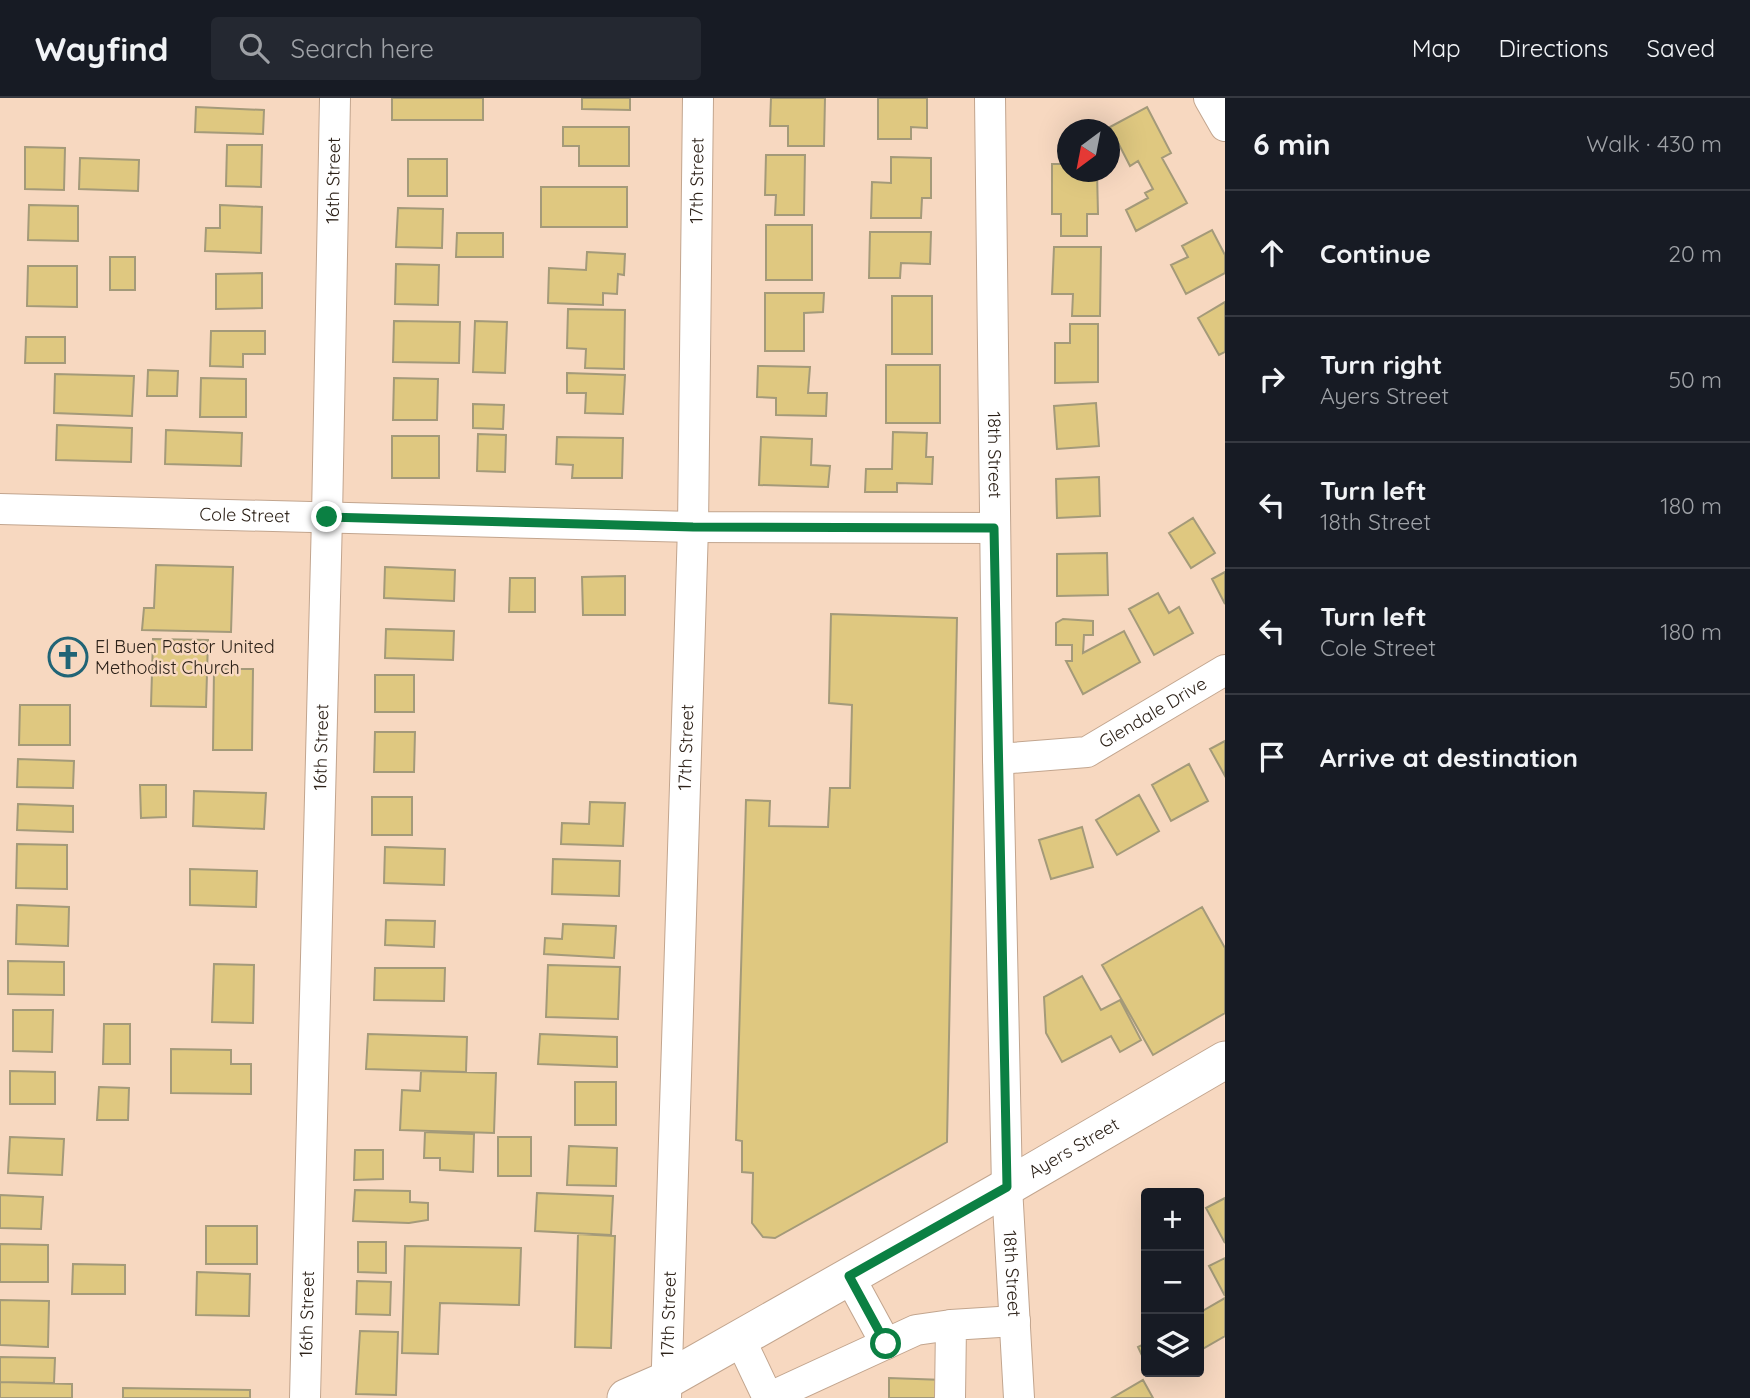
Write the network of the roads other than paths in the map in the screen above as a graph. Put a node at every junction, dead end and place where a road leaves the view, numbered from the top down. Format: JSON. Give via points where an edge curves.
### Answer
{"nodes":[{"id":1,"x":335,"y":98,"type":"edge"},
{"id":2,"x":698,"y":98,"type":"edge"},
{"id":3,"x":990,"y":98,"type":"edge"},
{"id":4,"x":1209,"y":98,"type":"edge"},
{"id":5,"x":1225,"y":126,"type":"edge"},
{"id":6,"x":0,"y":509,"type":"edge"},
{"id":7,"x":327,"y":517,"type":"junction"},
{"id":8,"x":693,"y":527,"type":"junction"},
{"id":9,"x":994,"y":528,"type":"junction"},
{"id":10,"x":1225,"y":670,"type":"edge"},
{"id":11,"x":998,"y":759,"type":"junction"},
{"id":12,"x":1225,"y":1060,"type":"edge"},
{"id":13,"x":1007,"y":1187,"type":"junction"},
{"id":14,"x":849,"y":1276,"type":"junction"},
{"id":15,"x":1015,"y":1321,"type":"junction"},
{"id":16,"x":951,"y":1325,"type":"junction"},
{"id":17,"x":740,"y":1339,"type":"junction"},
{"id":18,"x":886,"y":1344,"type":"junction"},
{"id":19,"x":666,"y":1390,"type":"edge"},
{"id":20,"x":305,"y":1398,"type":"edge"},
{"id":21,"x":626,"y":1398,"type":"edge"},
{"id":22,"x":768,"y":1398,"type":"edge"},
{"id":23,"x":950,"y":1398,"type":"edge"},
{"id":24,"x":1019,"y":1398,"type":"edge"}],
"edges":[{"from":1,"to":7,"type":"street","name":"16th Street"},
{"from":2,"to":8,"type":"street","name":"17th Street"},
{"from":3,"to":9,"type":"street","name":"18th Street"},
{"from":4,"to":5,"type":"street"},
{"from":6,"to":7,"type":"street","name":"Cole Street"},
{"from":7,"to":8,"type":"street","name":"Cole Street"},
{"from":7,"to":20,"type":"street","name":"16th Street"},
{"from":8,"to":9,"type":"street","name":"Cole Street"},
{"from":8,"to":19,"type":"street","name":"17th Street"},
{"from":9,"to":11,"type":"street","name":"18th Street"},
{"from":10,"to":11,"type":"street","name":"Glendale Drive","via":[[1087,752]]},
{"from":11,"to":13,"type":"street","name":"18th Street"},
{"from":12,"to":13,"type":"main road","name":"Ayers Street"},
{"from":13,"to":14,"type":"main road","name":"Ayers Street"},
{"from":13,"to":15,"type":"street","name":"18th Street"},
{"from":14,"to":17,"type":"main road","name":"Ayers Street"},
{"from":14,"to":18,"type":"street"},
{"from":15,"to":16,"type":"street"},
{"from":15,"to":24,"type":"street","name":"18th Street"},
{"from":16,"to":18,"type":"street","via":[[916,1330]]},
{"from":16,"to":23,"type":"street"},
{"from":17,"to":19,"type":"main road","name":"Ayers Street"},
{"from":17,"to":22,"type":"street"},
{"from":18,"to":22,"type":"street"},
{"from":19,"to":21,"type":"main road","name":"Ayers Street"}]}
